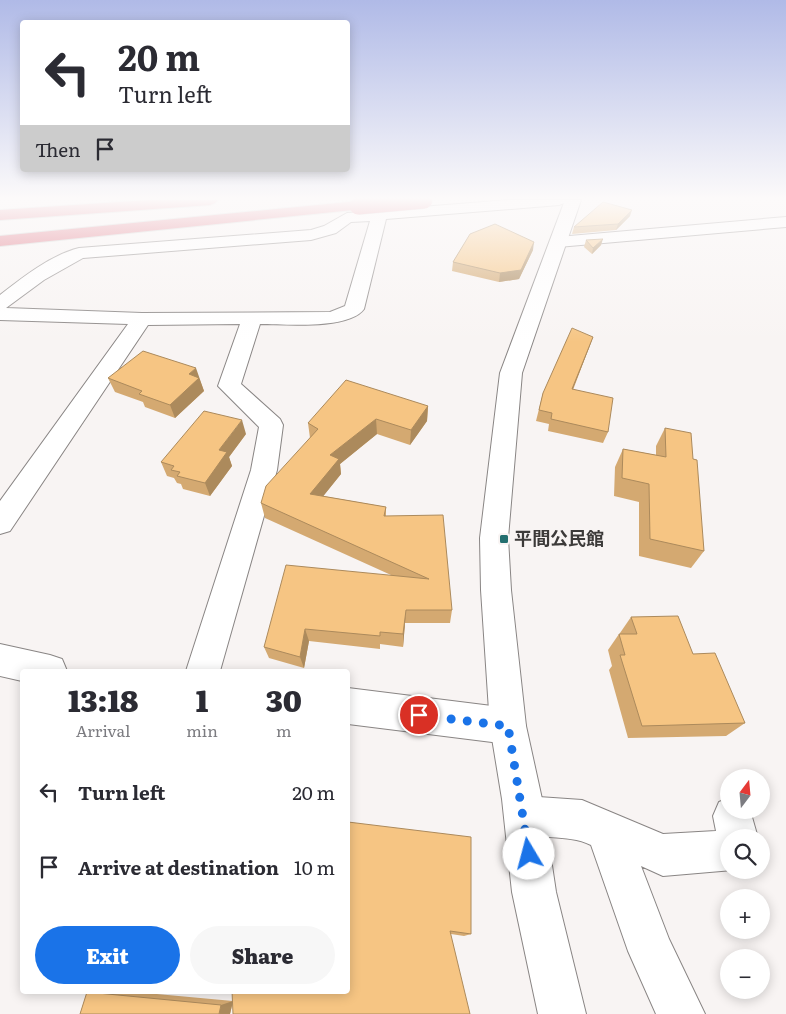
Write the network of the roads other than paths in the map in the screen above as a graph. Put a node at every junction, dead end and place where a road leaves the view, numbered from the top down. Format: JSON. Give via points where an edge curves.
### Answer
{"nodes":[{"id":1,"x":152,"y":247,"type":"edge"},
{"id":2,"x":373,"y":247,"type":"edge"},
{"id":3,"x":556,"y":247,"type":"edge"},
{"id":4,"x":0,"y":304,"type":"edge"},
{"id":5,"x":0,"y":314,"type":"edge"},
{"id":6,"x":252,"y":318,"type":"junction"},
{"id":7,"x":142,"y":319,"type":"junction"},
{"id":8,"x":0,"y":524,"type":"edge"},
{"id":9,"x":0,"y":660,"type":"edge"},
{"id":10,"x":41,"y":669,"type":"edge"},
{"id":11,"x":204,"y":669,"type":"edge"},
{"id":12,"x":350,"y":706,"type":"edge"},
{"id":13,"x":508,"y":726,"type":"junction"},
{"id":14,"x":524,"y":816,"type":"junction"},
{"id":15,"x":606,"y":831,"type":"junction"},
{"id":16,"x":720,"y":839,"type":"edge"},
{"id":17,"x":562,"y":1014,"type":"edge"},
{"id":18,"x":681,"y":1014,"type":"edge"}],
"edges":[{"from":1,"to":4,"type":"street","via":[[78,253],[59,262]]},
{"from":2,"to":6,"type":"street","via":[[354,309],[333,318]]},
{"from":3,"to":13,"type":"street","via":[[511,373],[497,495],[494,538],[496,590]]},
{"from":5,"to":7,"type":"street"},
{"from":6,"to":7,"type":"street"},
{"from":6,"to":11,"type":"street","via":[[229,386],[270,425],[268,443],[264,470]]},
{"from":7,"to":8,"type":"street"},
{"from":9,"to":10,"type":"street"},
{"from":12,"to":13,"type":"street"},
{"from":13,"to":14,"type":"street"},
{"from":14,"to":15,"type":"street","via":[[582,820]]},
{"from":14,"to":17,"type":"street","via":[[534,892]]},
{"from":15,"to":16,"type":"street","via":[[662,855]]},
{"from":15,"to":18,"type":"street","via":[[651,951]]}]}
